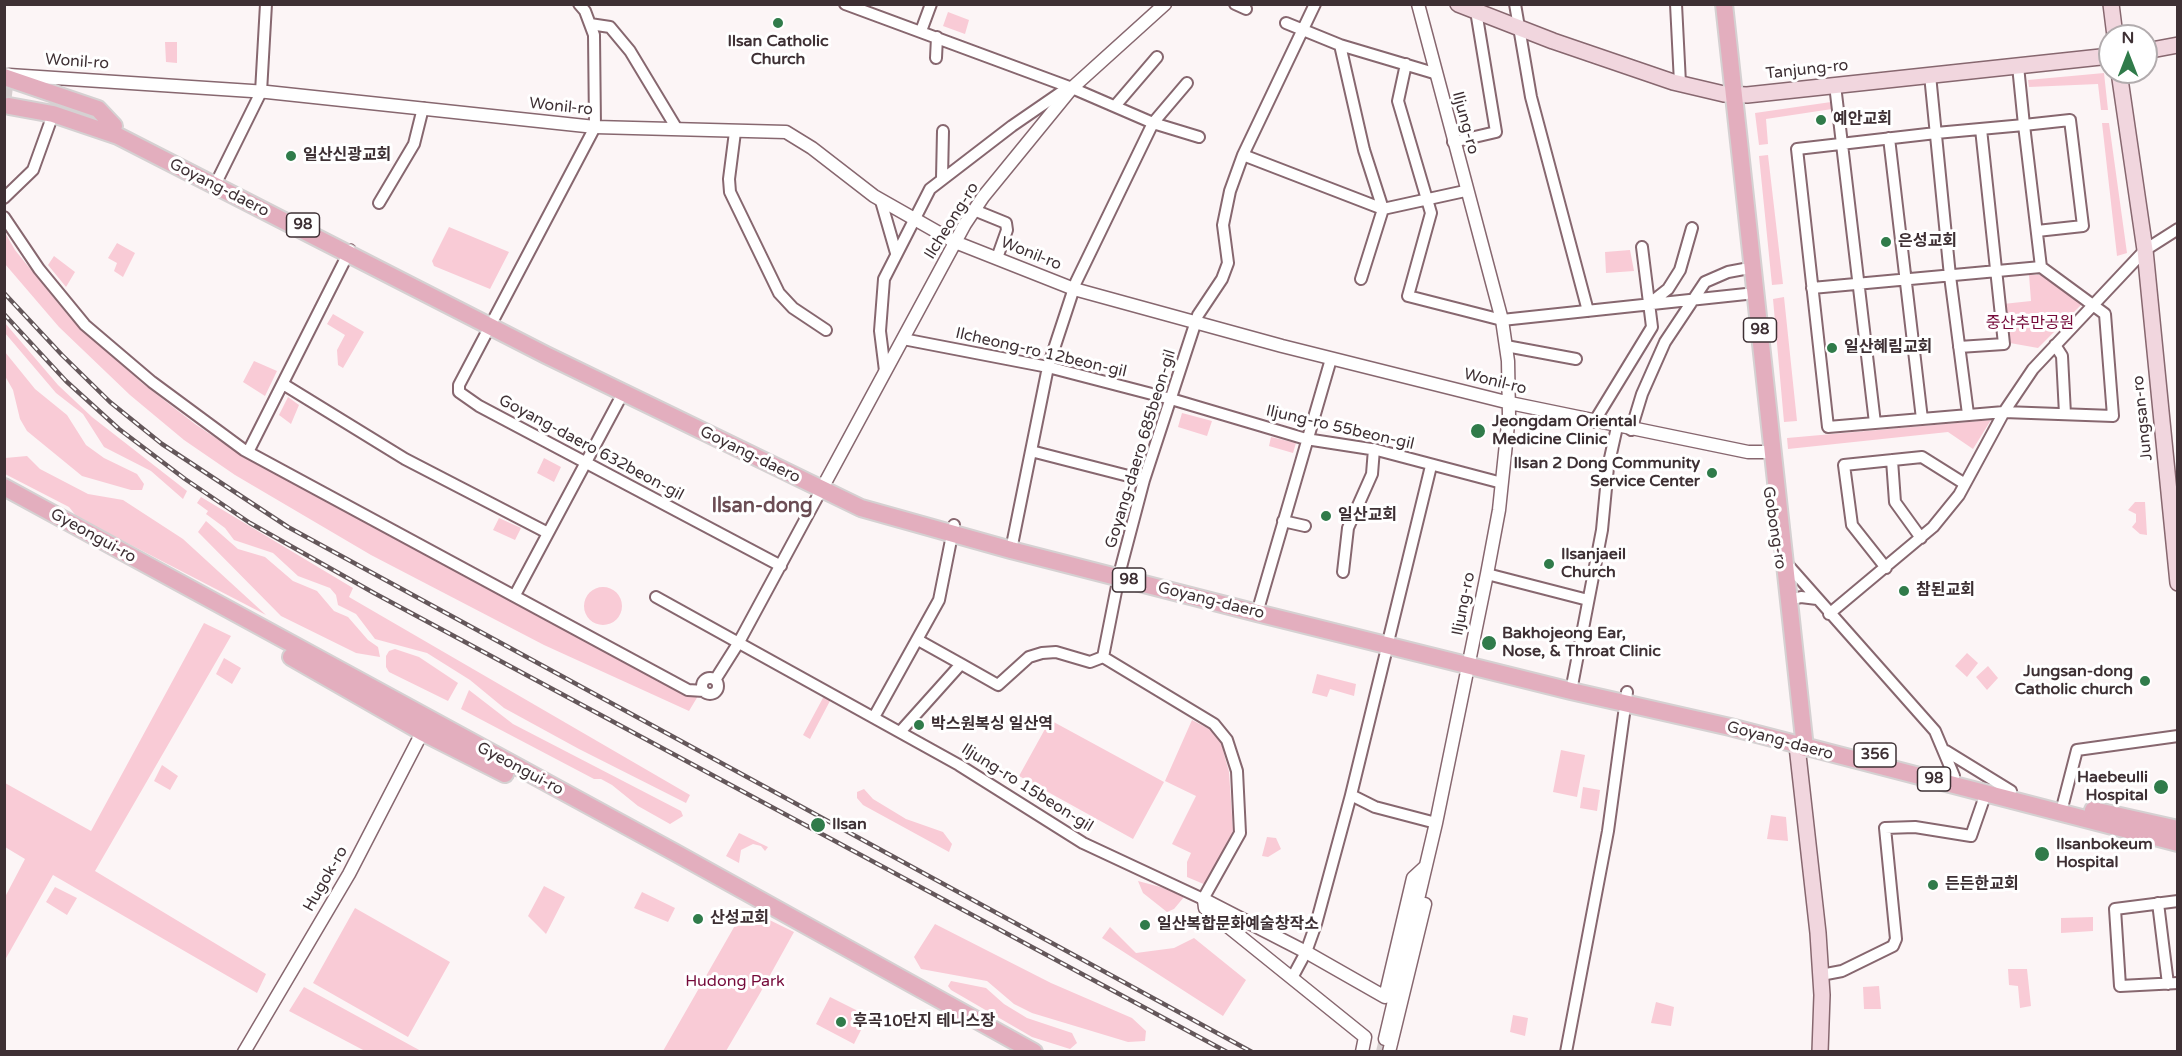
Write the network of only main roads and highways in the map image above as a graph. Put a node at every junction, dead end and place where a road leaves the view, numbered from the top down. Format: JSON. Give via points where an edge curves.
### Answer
{"nodes":[{"id":1,"x":1458,"y":4,"type":"edge"},
{"id":2,"x":1715,"y":4,"type":"edge"},
{"id":3,"x":1724,"y":4,"type":"edge"},
{"id":4,"x":2111,"y":4,"type":"edge"},
{"id":5,"x":2114,"y":24,"type":"edge"},
{"id":6,"x":2178,"y":45,"type":"edge"},
{"id":7,"x":2158,"y":49,"type":"edge"},
{"id":8,"x":2098,"y":57,"type":"edge"},
{"id":9,"x":4,"y":76,"type":"tunnel mouth"},
{"id":10,"x":2122,"y":84,"type":"edge"},
{"id":11,"x":1729,"y":95,"type":"junction"},
{"id":12,"x":8,"y":104,"type":"edge"},
{"id":13,"x":112,"y":130,"type":"junction"},
{"id":14,"x":348,"y":252,"type":"junction"},
{"id":15,"x":492,"y":325,"type":"junction"},
{"id":16,"x":1768,"y":452,"type":"junction"},
{"id":17,"x":4,"y":487,"type":"edge"},
{"id":18,"x":822,"y":489,"type":"junction"},
{"id":19,"x":4,"y":498,"type":"edge"},
{"id":20,"x":2177,"y":573,"type":"edge"},
{"id":21,"x":1258,"y":609,"type":"junction"},
{"id":22,"x":1470,"y":661,"type":"junction"},
{"id":23,"x":426,"y":726,"type":"junction"},
{"id":24,"x":1801,"y":741,"type":"junction"},
{"id":25,"x":1953,"y":780,"type":"junction"},
{"id":26,"x":2178,"y":829,"type":"edge"},
{"id":27,"x":2178,"y":843,"type":"edge"},
{"id":28,"x":1824,"y":974,"type":"junction"},
{"id":29,"x":1021,"y":1052,"type":"edge"},
{"id":30,"x":1034,"y":1052,"type":"edge"},
{"id":31,"x":1820,"y":1052,"type":"edge"},
{"id":32,"x":1828,"y":1052,"type":"edge"}],
"edges":[{"from":1,"to":11,"type":"main road","name":"Tanjung-ro","via":[[1680,83]]},
{"from":2,"to":11,"type":"main road","name":"Gobong-ro","number":"98"},
{"from":3,"to":11,"type":"main road","name":"Gobong-ro","number":"98"},
{"from":4,"to":5,"type":"main road"},
{"from":6,"to":7,"type":"main road"},
{"from":8,"to":11,"type":"main road","name":"Tanjung-ro"},
{"from":9,"to":13,"type":"main road","via":[[98,110]]},
{"from":10,"to":20,"type":"main road","name":"Jungsan-ro","via":[[2145,250]]},
{"from":11,"to":16,"type":"main road","name":"Gobong-ro","number":"98"},
{"from":11,"to":16,"type":"main road","name":"Gobong-ro","number":"98","via":[[1746,294]]},
{"from":12,"to":13,"type":"main road","via":[[97,133]]},
{"from":12,"to":13,"type":"main road","name":"Goyang-daero","number":"98","via":[[57,105]]},
{"from":13,"to":14,"type":"main road","name":"Goyang-daero","number":"98"},
{"from":13,"to":14,"type":"main road","name":"Goyang-daero","number":"98"},
{"from":14,"to":15,"type":"main road","name":"Goyang-daero","number":"98"},
{"from":15,"to":18,"type":"main road","name":"Goyang-daero","number":"98"},
{"from":15,"to":18,"type":"main road","name":"Goyang-daero","number":"98"},
{"from":16,"to":24,"type":"main road","name":"Gobong-ro","number":"98"},
{"from":16,"to":24,"type":"main road","name":"Gobong-ro","number":"98","via":[[1787,564]]},
{"from":17,"to":23,"type":"main road","name":"Gyeongui-ro"},
{"from":18,"to":21,"type":"main road","name":"Goyang-daero","number":"98","via":[[1119,578]]},
{"from":19,"to":23,"type":"main road","name":"Gyeongui-ro"},
{"from":21,"to":22,"type":"main road","name":"Goyang-daero","number":"98"},
{"from":21,"to":22,"type":"main road","name":"Goyang-daero","number":"98","via":[[1388,645]]},
{"from":22,"to":24,"type":"main road","name":"Goyang-daero","number":"98"},
{"from":23,"to":29,"type":"main road","name":"Gyeongui-ro"},
{"from":23,"to":30,"type":"main road","name":"Gyeongui-ro"},
{"from":24,"to":25,"type":"main road","name":"Goyang-daero","number":"356"},
{"from":24,"to":28,"type":"main road","name":"Gobong-ro"},
{"from":25,"to":26,"type":"main road","name":"Goyang-daero","number":"356"},
{"from":25,"to":27,"type":"main road","name":"Goyang-daero","number":"98","via":[[1986,793]]},
{"from":28,"to":31,"type":"main road","name":"Gobong-ro"},
{"from":28,"to":32,"type":"main road","name":"Gobong-ro"}]}
